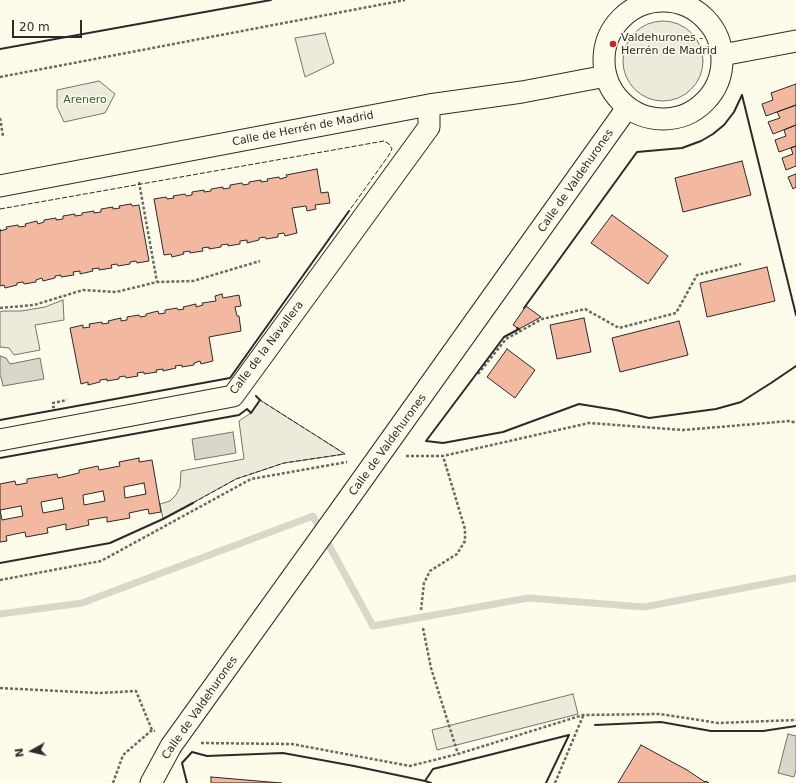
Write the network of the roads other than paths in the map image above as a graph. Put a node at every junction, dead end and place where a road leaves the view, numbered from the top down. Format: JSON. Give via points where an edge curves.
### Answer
{"nodes":[{"id":1,"x":687,"y":3,"type":"edge"},
{"id":2,"x":796,"y":42,"type":"edge"},
{"id":3,"x":722,"y":55,"type":"junction"},
{"id":4,"x":606,"y":76,"type":"junction"},
{"id":5,"x":429,"y":105,"type":"junction"},
{"id":6,"x":627,"y":108,"type":"junction"},
{"id":7,"x":0,"y":186,"type":"edge"},
{"id":8,"x":0,"y":440,"type":"edge"},
{"id":9,"x":151,"y":783,"type":"edge"}],
"edges":[{"from":1,"to":3,"type":"street","via":[[711,25]]},
{"from":1,"to":4,"type":"street","via":[[649,3],[632,10],[617,23],[608,39],[604,57]]},
{"from":2,"to":3,"type":"street"},
{"from":3,"to":6,"type":"street","via":[[721,75],[713,93],[700,107],[683,116],[664,120],[645,117]]},
{"from":4,"to":5,"type":"street","name":"Calle de Herrén de Madrid","via":[[522,92]]},
{"from":4,"to":6,"type":"street","via":[[614,94]]},
{"from":5,"to":7,"type":"street","name":"Calle de Herrén de Madrid"},
{"from":5,"to":8,"type":"street","name":"Calle de la Navallera","via":[[429,127],[233,396]]},
{"from":6,"to":9,"type":"street","name":"Calle de Valdehurones","bridge":true,"via":[[344,505],[165,739]]}]}
